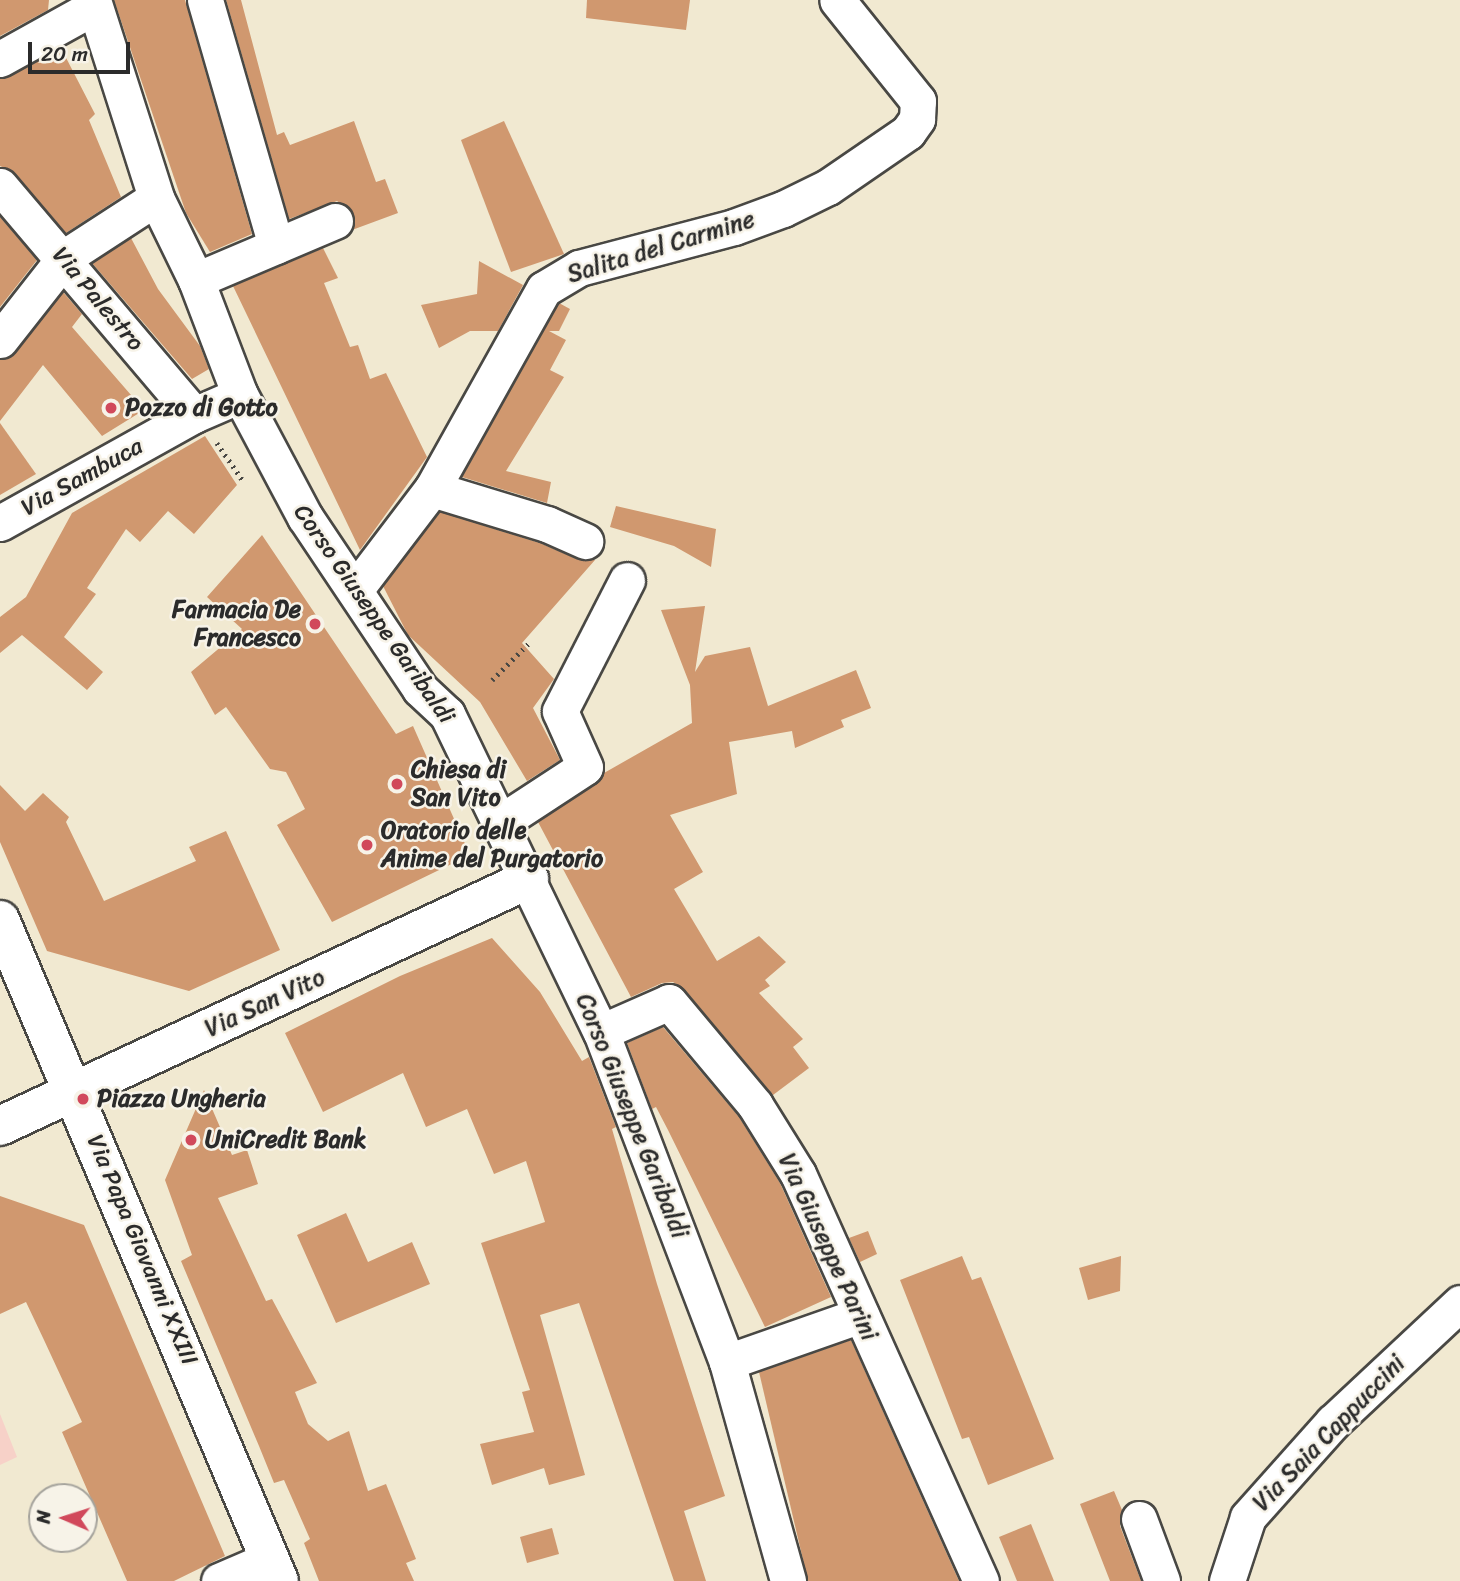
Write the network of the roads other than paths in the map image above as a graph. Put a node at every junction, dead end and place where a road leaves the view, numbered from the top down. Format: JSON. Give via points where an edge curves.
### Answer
{"nodes":[{"id":1,"x":205,"y":0,"type":"edge"},
{"id":2,"x":837,"y":0,"type":"edge"},
{"id":3,"x":94,"y":4,"type":"edge"},
{"id":4,"x":0,"y":59,"type":"edge"},
{"id":5,"x":0,"y":186,"type":"edge"},
{"id":6,"x":156,"y":198,"type":"junction"},
{"id":7,"x":335,"y":221,"type":"dead end"},
{"id":8,"x":276,"y":246,"type":"junction"},
{"id":9,"x":65,"y":257,"type":"junction"},
{"id":10,"x":196,"y":280,"type":"junction"},
{"id":11,"x":0,"y":340,"type":"edge"},
{"id":12,"x":240,"y":395,"type":"junction"},
{"id":13,"x":194,"y":415,"type":"junction"},
{"id":14,"x":432,"y":489,"type":"junction"},
{"id":15,"x":0,"y":523,"type":"edge"},
{"id":16,"x":585,"y":541,"type":"dead end"},
{"id":17,"x":627,"y":580,"type":"dead end"},
{"id":18,"x":355,"y":590,"type":"junction"},
{"id":19,"x":501,"y":822,"type":"junction"},
{"id":20,"x":528,"y":879,"type":"junction"},
{"id":21,"x":0,"y":920,"type":"edge"},
{"id":22,"x":601,"y":1032,"type":"junction"},
{"id":23,"x":76,"y":1092,"type":"junction"},
{"id":24,"x":0,"y":1126,"type":"edge"},
{"id":25,"x":1460,"y":1303,"type":"edge"},
{"id":26,"x":862,"y":1315,"type":"junction"},
{"id":27,"x":727,"y":1362,"type":"junction"},
{"id":28,"x":1139,"y":1519,"type":"dead end"},
{"id":29,"x":275,"y":1570,"type":"edge"},
{"id":30,"x":219,"y":1581,"type":"edge"},
{"id":31,"x":788,"y":1581,"type":"edge"},
{"id":32,"x":981,"y":1581,"type":"edge"},
{"id":33,"x":1162,"y":1581,"type":"edge"},
{"id":34,"x":1227,"y":1581,"type":"edge"}],
"edges":[{"from":1,"to":8,"type":"street"},
{"from":2,"to":14,"type":"street","name":"Salita del Carmine","via":[[918,101],[917,118],[908,132],[828,187],[783,209],[561,275],[533,303]]},
{"from":3,"to":4,"type":"street"},
{"from":3,"to":6,"type":"street","name":"Corso Giuseppe Garibaldi"},
{"from":5,"to":9,"type":"street","name":"Via Palestro"},
{"from":6,"to":9,"type":"street"},
{"from":6,"to":10,"type":"street","name":"Corso Giuseppe Garibaldi"},
{"from":7,"to":8,"type":"street"},
{"from":8,"to":10,"type":"street"},
{"from":9,"to":11,"type":"street"},
{"from":9,"to":13,"type":"street","name":"Via Palestro"},
{"from":10,"to":12,"type":"street","name":"Corso Giuseppe Garibaldi"},
{"from":12,"to":13,"type":"street","name":"Via Sambuca"},
{"from":12,"to":18,"type":"street","name":"Corso Giuseppe Garibaldi","via":[[299,507]]},
{"from":13,"to":15,"type":"street","name":"Via Sambuca"},
{"from":14,"to":16,"type":"street"},
{"from":14,"to":18,"type":"street","name":"Salita del Carmine"},
{"from":17,"to":19,"type":"street","via":[[559,711],[585,768]]},
{"from":18,"to":19,"type":"street","name":"Corso Giuseppe Garibaldi","via":[[421,690],[447,714]]},
{"from":19,"to":20,"type":"street","name":"Corso Giuseppe Garibaldi"},
{"from":20,"to":22,"type":"street","name":"Corso Giuseppe Garibaldi"},
{"from":20,"to":23,"type":"main road","name":"Via San Vito"},
{"from":21,"to":23,"type":"main road","name":"Via Papa Giovanni XXIII"},
{"from":22,"to":26,"type":"street","name":"Via Giuseppe Parini","via":[[669,1002],[755,1105],[798,1174]]},
{"from":22,"to":27,"type":"street","name":"Corso Giuseppe Garibaldi"},
{"from":23,"to":24,"type":"main road","name":"Via San Vito"},
{"from":23,"to":29,"type":"main road","name":"Via Papa Giovanni XXIII"},
{"from":25,"to":34,"type":"street","name":"Via Saia Cappuccini","via":[[1333,1422],[1248,1517]]},
{"from":26,"to":27,"type":"street"},
{"from":26,"to":32,"type":"street","name":"Via Giuseppe Parini"},
{"from":27,"to":31,"type":"street","name":"Corso Giuseppe Garibaldi"},
{"from":28,"to":33,"type":"street"},
{"from":29,"to":30,"type":"street"}]}
